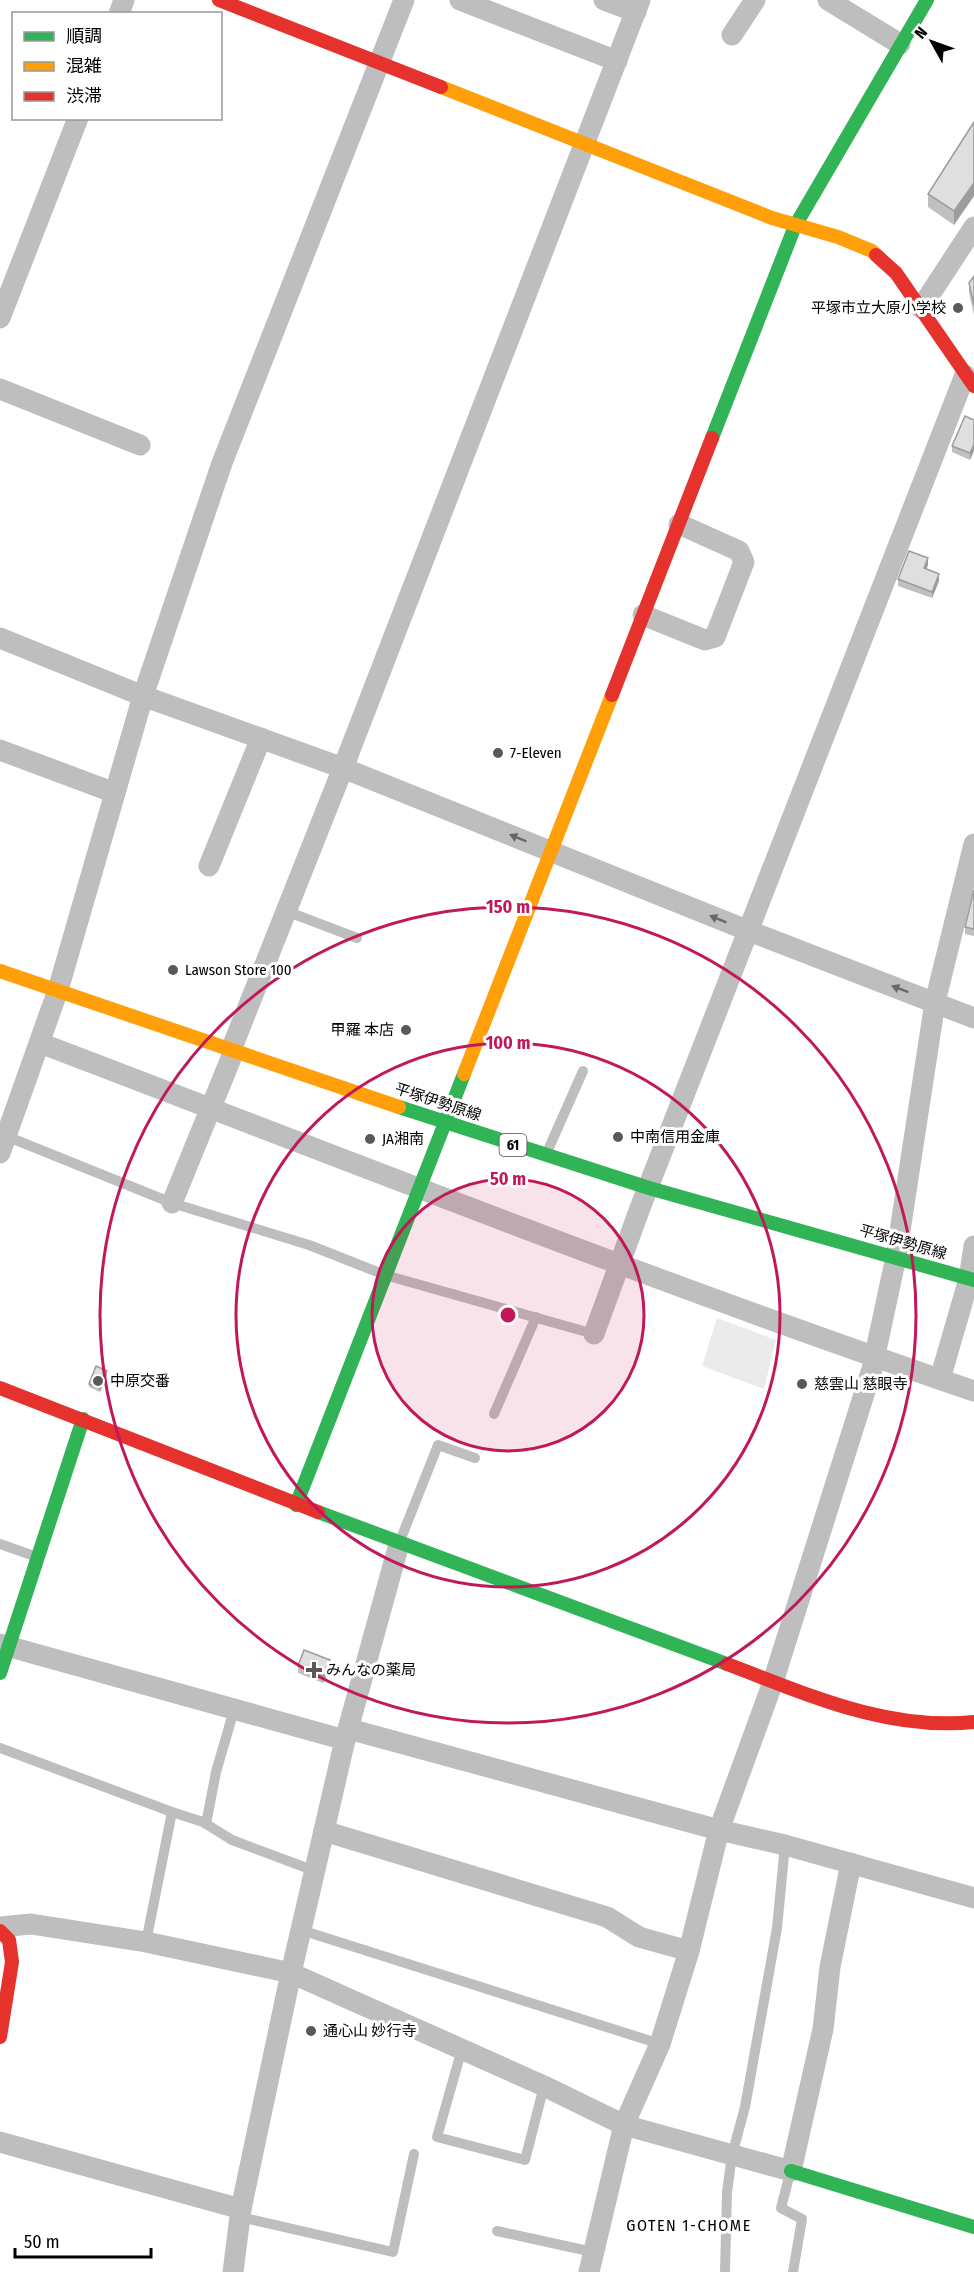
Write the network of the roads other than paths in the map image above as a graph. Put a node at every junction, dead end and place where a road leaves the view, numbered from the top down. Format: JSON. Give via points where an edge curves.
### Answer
{"nodes":[{"id":1,"x":219,"y":0,"type":"edge"},
{"id":2,"x":404,"y":0,"type":"edge"},
{"id":3,"x":460,"y":0,"type":"edge"},
{"id":4,"x":604,"y":0,"type":"edge"},
{"id":5,"x":755,"y":0,"type":"edge"},
{"id":6,"x":828,"y":0,"type":"edge"},
{"id":7,"x":927,"y":0,"type":"edge"},
{"id":8,"x":638,"y":6,"type":"edge"},
{"id":9,"x":732,"y":35,"type":"dead end"},
{"id":10,"x":900,"y":44,"type":"junction"},
{"id":11,"x":617,"y":61,"type":"junction"},
{"id":12,"x":379,"y":63,"type":"junction"},
{"id":13,"x":77,"y":120,"type":"edge"},
{"id":14,"x":584,"y":144,"type":"junction"},
{"id":15,"x":795,"y":226,"type":"junction"},
{"id":16,"x":974,"y":227,"type":"edge"},
{"id":17,"x":921,"y":308,"type":"junction"},
{"id":18,"x":0,"y":318,"type":"edge"},
{"id":19,"x":970,"y":381,"type":"edge"},
{"id":20,"x":0,"y":389,"type":"edge"},
{"id":21,"x":140,"y":446,"type":"dead end"},
{"id":22,"x":679,"y":524,"type":"junction"},
{"id":23,"x":644,"y":615,"type":"junction"},
{"id":24,"x":0,"y":638,"type":"edge"},
{"id":25,"x":142,"y":696,"type":"junction"},
{"id":26,"x":261,"y":738,"type":"junction"},
{"id":27,"x":0,"y":750,"type":"edge"},
{"id":28,"x":343,"y":768,"type":"junction"},
{"id":29,"x":115,"y":794,"type":"junction"},
{"id":30,"x":974,"y":844,"type":"edge"},
{"id":31,"x":551,"y":852,"type":"junction"},
{"id":32,"x":209,"y":866,"type":"dead end"},
{"id":33,"x":286,"y":911,"type":"junction"},
{"id":34,"x":749,"y":931,"type":"junction"},
{"id":35,"x":357,"y":939,"type":"dead end"},
{"id":36,"x":0,"y":971,"type":"edge"},
{"id":37,"x":58,"y":990,"type":"junction"},
{"id":38,"x":935,"y":1002,"type":"junction"},
{"id":39,"x":974,"y":1018,"type":"edge"},
{"id":40,"x":40,"y":1042,"type":"junction"},
{"id":41,"x":232,"y":1051,"type":"junction"},
{"id":42,"x":583,"y":1071,"type":"dead end"},
{"id":43,"x":211,"y":1108,"type":"junction"},
{"id":44,"x":445,"y":1122,"type":"junction"},
{"id":45,"x":3,"y":1145,"type":"edge"},
{"id":46,"x":545,"y":1155,"type":"junction"},
{"id":47,"x":419,"y":1188,"type":"junction"},
{"id":48,"x":649,"y":1188,"type":"junction"},
{"id":49,"x":172,"y":1203,"type":"junction"},
{"id":50,"x":974,"y":1246,"type":"edge"},
{"id":51,"x":896,"y":1257,"type":"junction"},
{"id":52,"x":619,"y":1264,"type":"junction"},
{"id":53,"x":385,"y":1275,"type":"junction"},
{"id":54,"x":971,"y":1280,"type":"edge"},
{"id":55,"x":536,"y":1317,"type":"junction"},
{"id":56,"x":594,"y":1334,"type":"joint"},
{"id":57,"x":873,"y":1356,"type":"junction"},
{"id":58,"x":940,"y":1379,"type":"junction"},
{"id":59,"x":0,"y":1388,"type":"edge"},
{"id":60,"x":974,"y":1391,"type":"edge"},
{"id":61,"x":494,"y":1414,"type":"dead end"},
{"id":62,"x":83,"y":1419,"type":"junction"},
{"id":63,"x":475,"y":1458,"type":"dead end"},
{"id":64,"x":296,"y":1505,"type":"junction"},
{"id":65,"x":0,"y":1544,"type":"edge"},
{"id":66,"x":399,"y":1544,"type":"junction"},
{"id":67,"x":38,"y":1557,"type":"junction"},
{"id":68,"x":4,"y":1645,"type":"edge"},
{"id":69,"x":0,"y":1673,"type":"edge"},
{"id":70,"x":773,"y":1682,"type":"junction"},
{"id":71,"x":234,"y":1710,"type":"junction"},
{"id":72,"x":974,"y":1722,"type":"edge"},
{"id":73,"x":347,"y":1735,"type":"junction"},
{"id":74,"x":0,"y":1748,"type":"edge"},
{"id":75,"x":172,"y":1812,"type":"junction"},
{"id":76,"x":206,"y":1824,"type":"junction"},
{"id":77,"x":719,"y":1830,"type":"junction"},
{"id":78,"x":324,"y":1831,"type":"junction"},
{"id":79,"x":785,"y":1845,"type":"junction"},
{"id":80,"x":851,"y":1863,"type":"junction"},
{"id":81,"x":315,"y":1871,"type":"junction"},
{"id":82,"x":974,"y":1898,"type":"edge"},
{"id":83,"x":0,"y":1929,"type":"edge"},
{"id":84,"x":301,"y":1930,"type":"junction"},
{"id":85,"x":146,"y":1942,"type":"junction"},
{"id":86,"x":689,"y":1951,"type":"junction"},
{"id":87,"x":291,"y":1973,"type":"junction"},
{"id":88,"x":0,"y":2037,"type":"edge"},
{"id":89,"x":660,"y":2044,"type":"junction"},
{"id":90,"x":462,"y":2049,"type":"junction"},
{"id":91,"x":544,"y":2085,"type":"junction"},
{"id":92,"x":624,"y":2126,"type":"junction"},
{"id":93,"x":0,"y":2142,"type":"edge"},
{"id":94,"x":414,"y":2154,"type":"dead end"},
{"id":95,"x":732,"y":2155,"type":"junction"},
{"id":96,"x":790,"y":2170,"type":"junction"},
{"id":97,"x":241,"y":2213,"type":"junction"},
{"id":98,"x":974,"y":2227,"type":"edge"},
{"id":99,"x":498,"y":2231,"type":"dead end"},
{"id":100,"x":591,"y":2262,"type":"edge"},
{"id":101,"x":233,"y":2272,"type":"edge"},
{"id":102,"x":725,"y":2272,"type":"edge"},
{"id":103,"x":793,"y":2272,"type":"edge"}],
"edges":[{"from":1,"to":12,"type":"street"},
{"from":2,"to":12,"type":"street"},
{"from":3,"to":11,"type":"street"},
{"from":4,"to":8,"type":"street"},
{"from":5,"to":9,"type":"street"},
{"from":6,"to":10,"type":"street"},
{"from":7,"to":10,"type":"street"},
{"from":8,"to":11,"type":"street"},
{"from":10,"to":15,"type":"street"},
{"from":11,"to":14,"type":"street"},
{"from":12,"to":14,"type":"street"},
{"from":12,"to":25,"type":"street","via":[[222,463]]},
{"from":13,"to":18,"type":"street"},
{"from":14,"to":15,"type":"street"},
{"from":14,"to":28,"type":"street"},
{"from":15,"to":17,"type":"street","via":[[872,251],[896,273]]},
{"from":15,"to":22,"type":"street"},
{"from":16,"to":17,"type":"street"},
{"from":17,"to":19,"type":"street"},
{"from":19,"to":34,"type":"street"},
{"from":20,"to":21,"type":"street"},
{"from":22,"to":23,"type":"street"},
{"from":22,"to":23,"type":"street","via":[[739,551],[744,562],[715,637],[705,640]]},
{"from":23,"to":31,"type":"street"},
{"from":24,"to":25,"type":"street"},
{"from":25,"to":26,"type":"street"},
{"from":25,"to":29,"type":"street"},
{"from":26,"to":28,"type":"street"},
{"from":26,"to":32,"type":"street"},
{"from":27,"to":29,"type":"street"},
{"from":31,"to":28,"type":"street","one_way":true},
{"from":28,"to":33,"type":"street"},
{"from":29,"to":37,"type":"street"},
{"from":30,"to":38,"type":"street"},
{"from":34,"to":31,"type":"street","one_way":true},
{"from":31,"to":44,"type":"street"},
{"from":33,"to":35,"type":"lane"},
{"from":33,"to":41,"type":"street"},
{"from":38,"to":34,"type":"street","one_way":true},
{"from":34,"to":48,"type":"street"},
{"from":36,"to":37,"type":"street","name":"平塚伊勢原線","number":"61"},
{"from":37,"to":40,"type":"street"},
{"from":37,"to":41,"type":"street","name":"平塚伊勢原線","number":"61"},
{"from":38,"to":39,"type":"street"},
{"from":38,"to":51,"type":"street"},
{"from":40,"to":43,"type":"street"},
{"from":40,"to":45,"type":"street"},
{"from":41,"to":43,"type":"street"},
{"from":41,"to":44,"type":"street","name":"平塚伊勢原線","number":"61"},
{"from":42,"to":46,"type":"lane"},
{"from":43,"to":47,"type":"street"},
{"from":43,"to":49,"type":"street"},
{"from":44,"to":46,"type":"street","name":"平塚伊勢原線","number":"61"},
{"from":44,"to":47,"type":"street"},
{"from":45,"to":49,"type":"lane"},
{"from":46,"to":48,"type":"street","name":"平塚伊勢原線","number":"61"},
{"from":47,"to":52,"type":"street"},
{"from":47,"to":53,"type":"street"},
{"from":48,"to":51,"type":"street","name":"平塚伊勢原線","number":"61"},
{"from":48,"to":52,"type":"street"},
{"from":49,"to":53,"type":"lane","via":[[309,1245]]},
{"from":50,"to":54,"type":"street"},
{"from":51,"to":54,"type":"street","name":"平塚伊勢原線","number":"61"},
{"from":51,"to":57,"type":"street"},
{"from":52,"to":56,"type":"street"},
{"from":52,"to":57,"type":"street"},
{"from":53,"to":55,"type":"lane"},
{"from":53,"to":64,"type":"street"},
{"from":54,"to":58,"type":"street"},
{"from":55,"to":56,"type":"lane"},
{"from":55,"to":61,"type":"lane"},
{"from":57,"to":58,"type":"street"},
{"from":57,"to":70,"type":"street"},
{"from":58,"to":60,"type":"street"},
{"from":59,"to":62,"type":"street"},
{"from":62,"to":64,"type":"street"},
{"from":62,"to":67,"type":"street"},
{"from":63,"to":66,"type":"lane","via":[[438,1445]]},
{"from":64,"to":66,"type":"street"},
{"from":65,"to":67,"type":"lane"},
{"from":66,"to":70,"type":"street"},
{"from":66,"to":73,"type":"street"},
{"from":67,"to":68,"type":"street"},
{"from":68,"to":69,"type":"street"},
{"from":68,"to":71,"type":"street"},
{"from":70,"to":72,"type":"street","via":[[880,1718],[950,1726]]},
{"from":70,"to":77,"type":"street"},
{"from":71,"to":73,"type":"street"},
{"from":71,"to":76,"type":"lane"},
{"from":73,"to":77,"type":"street"},
{"from":73,"to":78,"type":"street"},
{"from":74,"to":75,"type":"lane"},
{"from":75,"to":76,"type":"lane"},
{"from":75,"to":85,"type":"lane"},
{"from":76,"to":81,"type":"lane","via":[[232,1840]]},
{"from":77,"to":79,"type":"street"},
{"from":77,"to":86,"type":"street"},
{"from":78,"to":81,"type":"street"},
{"from":78,"to":86,"type":"street","via":[[607,1917],[639,1937]]},
{"from":79,"to":80,"type":"street"},
{"from":79,"to":95,"type":"lane","via":[[777,1928],[745,2107]]},
{"from":80,"to":82,"type":"street"},
{"from":80,"to":96,"type":"street","via":[[830,1967],[823,2029]]},
{"from":81,"to":84,"type":"street"},
{"from":83,"to":85,"type":"street","via":[[31,1924]]},
{"from":83,"to":88,"type":"street","via":[[9,1940],[12,1962]]},
{"from":84,"to":87,"type":"street"},
{"from":84,"to":89,"type":"lane"},
{"from":85,"to":87,"type":"street"},
{"from":86,"to":89,"type":"street"},
{"from":87,"to":90,"type":"street"},
{"from":87,"to":97,"type":"street"},
{"from":89,"to":92,"type":"street"},
{"from":90,"to":91,"type":"street"},
{"from":90,"to":91,"type":"lane","via":[[437,2138],[525,2160]]},
{"from":91,"to":92,"type":"street"},
{"from":92,"to":95,"type":"street"},
{"from":92,"to":100,"type":"street"},
{"from":93,"to":97,"type":"street"},
{"from":94,"to":97,"type":"lane","via":[[393,2252]]},
{"from":95,"to":96,"type":"street"},
{"from":95,"to":102,"type":"lane"},
{"from":96,"to":98,"type":"street"},
{"from":96,"to":103,"type":"lane","via":[[781,2208],[802,2218]]},
{"from":97,"to":101,"type":"street"},
{"from":99,"to":100,"type":"lane"}]}
